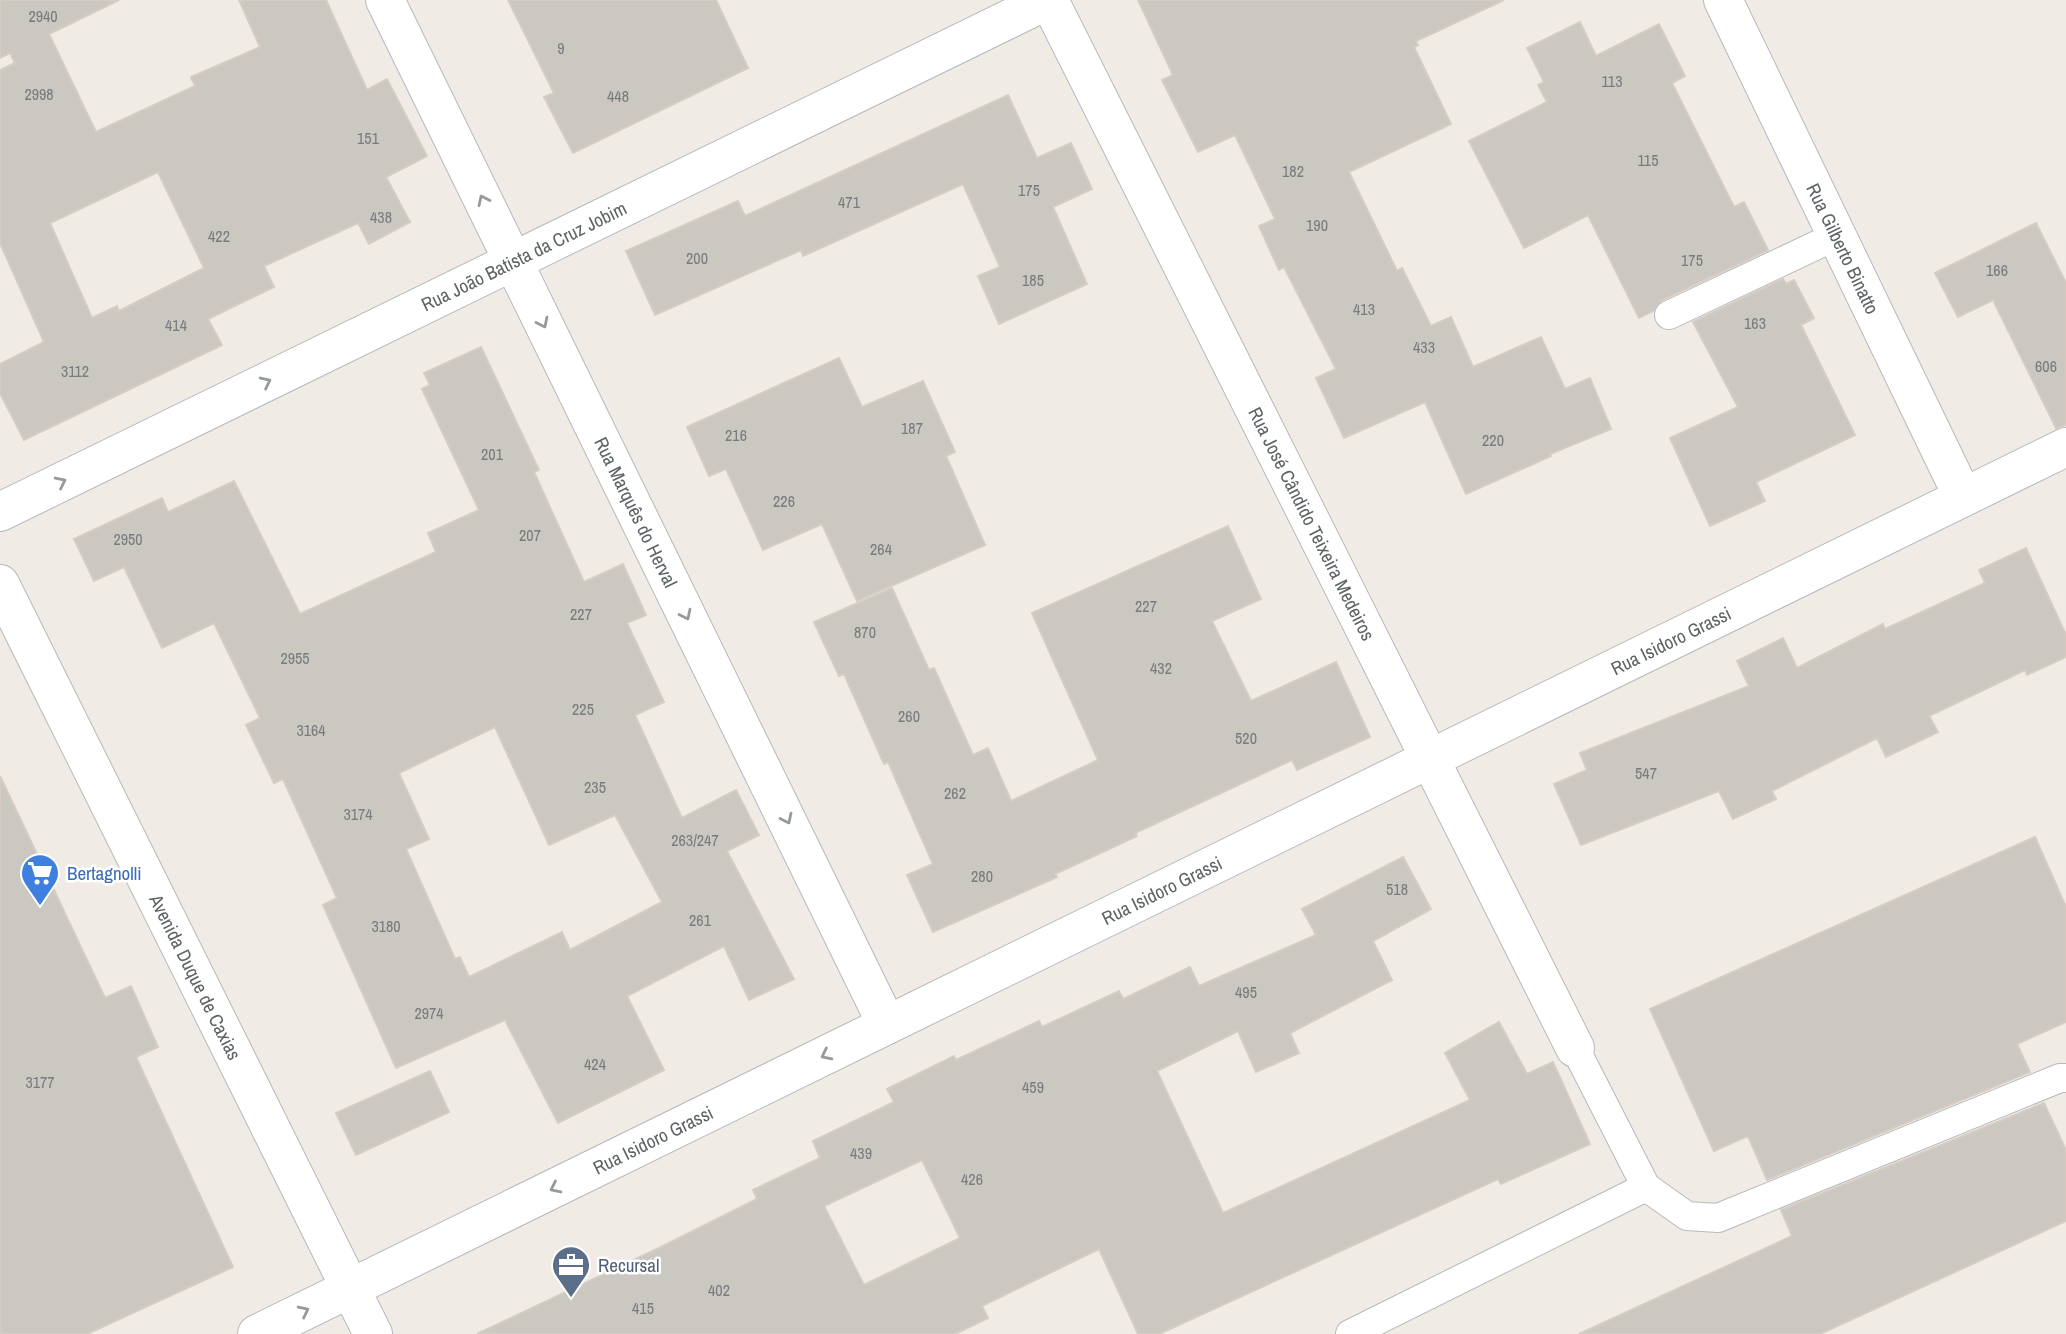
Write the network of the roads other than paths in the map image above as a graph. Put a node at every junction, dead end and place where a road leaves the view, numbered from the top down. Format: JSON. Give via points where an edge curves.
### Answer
{"nodes":[{"id":1,"x":385,"y":0,"type":"edge"},
{"id":2,"x":1049,"y":0,"type":"edge"},
{"id":3,"x":1723,"y":0,"type":"edge"},
{"id":4,"x":1836,"y":236,"type":"junction"},
{"id":5,"x":513,"y":261,"type":"junction"},
{"id":6,"x":1669,"y":315,"type":"dead end"},
{"id":7,"x":2066,"y":447,"type":"edge"},
{"id":8,"x":1963,"y":497,"type":"junction"},
{"id":9,"x":0,"y":512,"type":"edge"},
{"id":10,"x":0,"y":584,"type":"edge"},
{"id":11,"x":1431,"y":759,"type":"junction"},
{"id":12,"x":887,"y":1025,"type":"junction"},
{"id":13,"x":1575,"y":1048,"type":"joint"},
{"id":14,"x":2066,"y":1078,"type":"edge"},
{"id":15,"x":1646,"y":1187,"type":"junction"},
{"id":16,"x":351,"y":1289,"type":"junction"},
{"id":17,"x":257,"y":1334,"type":"edge"},
{"id":18,"x":373,"y":1334,"type":"edge"},
{"id":19,"x":1350,"y":1334,"type":"edge"}],
"edges":[{"from":5,"to":1,"type":"street","name":"Rua Marquês do Herval","one_way":true},
{"from":2,"to":5,"type":"street","name":"Rua João Batista da Cruz Jobim"},
{"from":2,"to":11,"type":"street","name":"Rua José Cândido Teixeira Medeiros"},
{"from":3,"to":4,"type":"street","name":"Rua Gilberto Binatto"},
{"from":4,"to":6,"type":"lane"},
{"from":4,"to":8,"type":"street","name":"Rua Gilberto Binatto"},
{"from":9,"to":5,"type":"street","name":"Rua João Batista da Cruz Jobim","one_way":true},
{"from":5,"to":12,"type":"street","name":"Rua Marquês do Herval","one_way":true},
{"from":7,"to":8,"type":"street","name":"Rua Isidoro Grassi"},
{"from":8,"to":11,"type":"street","name":"Rua Isidoro Grassi"},
{"from":10,"to":16,"type":"street","name":"Avenida Duque de Caxias"},
{"from":11,"to":12,"type":"street","name":"Rua Isidoro Grassi"},
{"from":11,"to":13,"type":"street","name":"Rua José Cândido Teixeira Medeiros"},
{"from":12,"to":16,"type":"street","name":"Rua Isidoro Grassi","one_way":true},
{"from":13,"to":15,"type":"lane"},
{"from":14,"to":15,"type":"lane","via":[[1718,1218],[1687,1216]]},
{"from":15,"to":19,"type":"lane"},
{"from":17,"to":16,"type":"street","name":"Rua Isidoro Grassi","one_way":true},
{"from":16,"to":18,"type":"street","name":"Avenida Duque de Caxias"}]}
